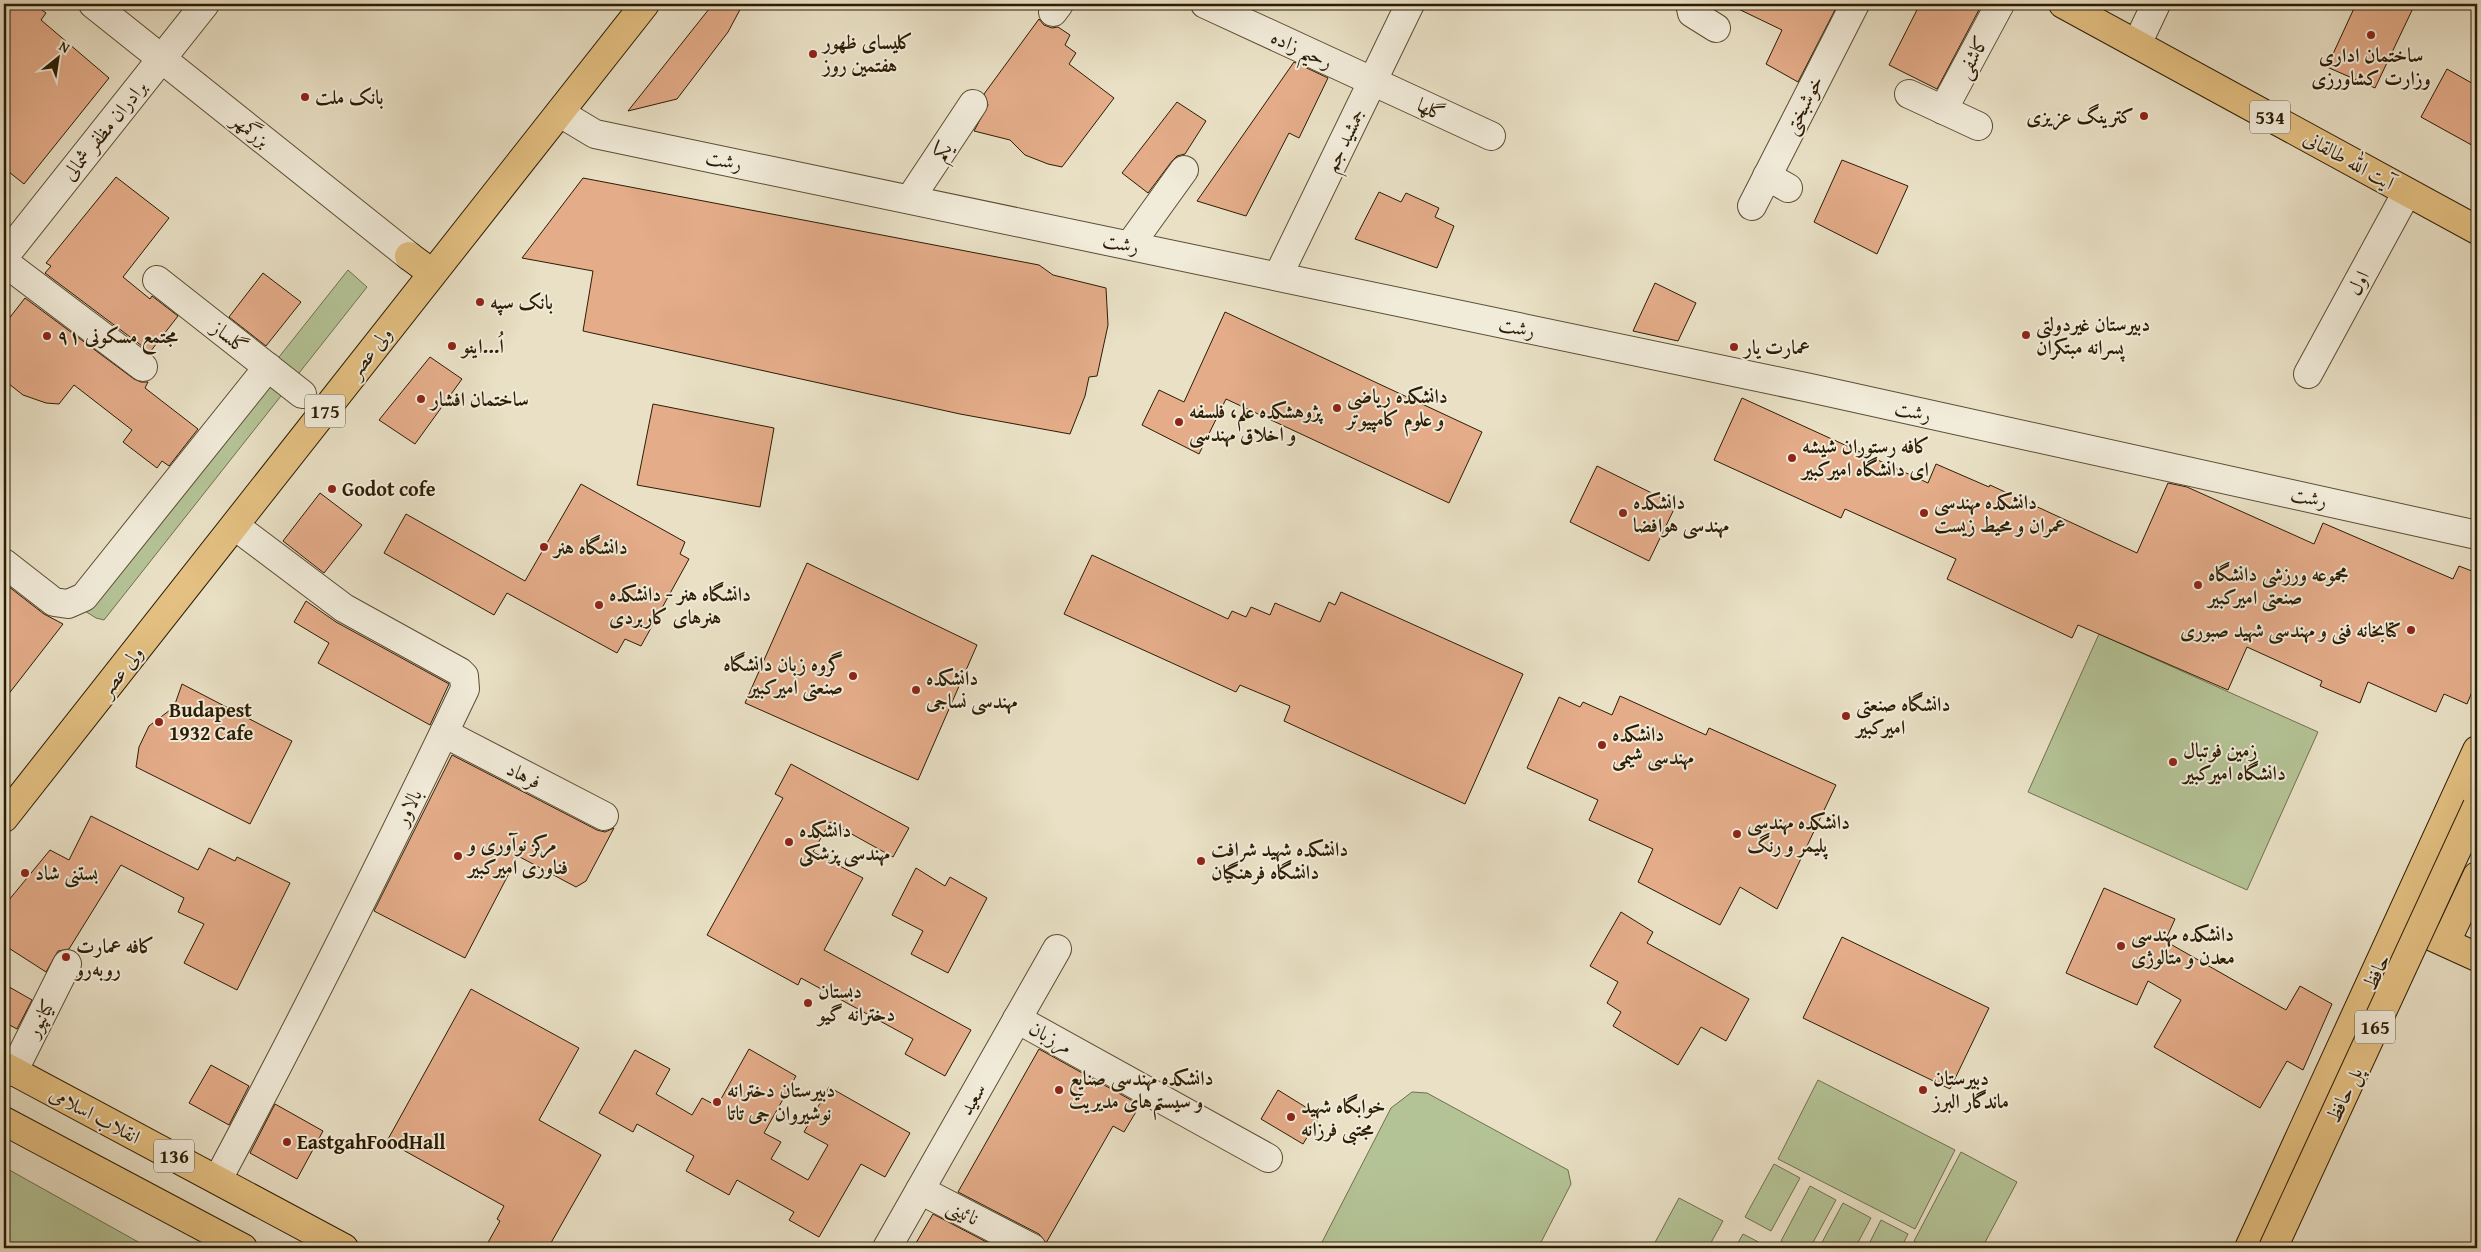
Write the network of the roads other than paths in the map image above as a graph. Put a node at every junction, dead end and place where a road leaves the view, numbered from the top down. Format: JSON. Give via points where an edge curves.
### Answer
{"nodes":[{"id":1,"x":94,"y":4,"type":"edge"},
{"id":2,"x":205,"y":4,"type":"edge"},
{"id":3,"x":645,"y":4,"type":"edge"},
{"id":4,"x":1205,"y":4,"type":"edge"},
{"id":5,"x":1410,"y":4,"type":"edge"},
{"id":6,"x":1690,"y":4,"type":"edge"},
{"id":7,"x":1855,"y":4,"type":"edge"},
{"id":8,"x":2000,"y":4,"type":"edge"},
{"id":9,"x":2063,"y":4,"type":"edge"},
{"id":10,"x":2156,"y":4,"type":"edge"},
{"id":11,"x":1716,"y":28,"type":"dead end"},
{"id":12,"x":2137,"y":44,"type":"junction"},
{"id":13,"x":162,"y":58,"type":"junction"},
{"id":14,"x":1372,"y":82,"type":"junction"},
{"id":15,"x":1909,"y":94,"type":"dead end"},
{"id":16,"x":974,"y":104,"type":"dead end"},
{"id":17,"x":1943,"y":110,"type":"junction"},
{"id":18,"x":560,"y":113,"type":"junction"},
{"id":19,"x":1978,"y":126,"type":"dead end"},
{"id":20,"x":1491,"y":136,"type":"dead end"},
{"id":21,"x":1184,"y":170,"type":"dead end"},
{"id":22,"x":2407,"y":192,"type":"junction"},
{"id":23,"x":910,"y":198,"type":"junction"},
{"id":24,"x":1752,"y":206,"type":"dead end"},
{"id":25,"x":2477,"y":230,"type":"edge"},
{"id":26,"x":1130,"y":245,"type":"junction"},
{"id":27,"x":409,"y":256,"type":"joint"},
{"id":28,"x":4,"y":257,"type":"edge"},
{"id":29,"x":4,"y":262,"type":"edge"},
{"id":30,"x":432,"y":273,"type":"junction"},
{"id":31,"x":1278,"y":276,"type":"junction"},
{"id":32,"x":157,"y":280,"type":"dead end"},
{"id":33,"x":142,"y":367,"type":"dead end"},
{"id":34,"x":268,"y":367,"type":"junction"},
{"id":35,"x":2308,"y":374,"type":"dead end"},
{"id":36,"x":302,"y":394,"type":"dead end"},
{"id":37,"x":235,"y":526,"type":"junction"},
{"id":38,"x":2477,"y":535,"type":"edge"},
{"id":39,"x":4,"y":563,"type":"edge"},
{"id":40,"x":444,"y":734,"type":"junction"},
{"id":41,"x":2477,"y":750,"type":"edge"},
{"id":42,"x":2477,"y":806,"type":"edge"},
{"id":43,"x":604,"y":816,"type":"dead end"},
{"id":44,"x":4,"y":818,"type":"edge"},
{"id":45,"x":2477,"y":876,"type":"edge"},
{"id":46,"x":2400,"y":922,"type":"junction"},
{"id":47,"x":2446,"y":942,"type":"junction"},
{"id":48,"x":1057,"y":949,"type":"dead end"},
{"id":49,"x":2477,"y":957,"type":"edge"},
{"id":50,"x":67,"y":964,"type":"dead end"},
{"id":51,"x":1018,"y":1018,"type":"junction"},
{"id":52,"x":8,"y":1069,"type":"edge"},
{"id":53,"x":4,"y":1121,"type":"edge"},
{"id":54,"x":1268,"y":1158,"type":"dead end"},
{"id":55,"x":218,"y":1179,"type":"junction"},
{"id":56,"x":920,"y":1190,"type":"junction"},
{"id":57,"x":243,"y":1248,"type":"edge"},
{"id":58,"x":344,"y":1248,"type":"edge"},
{"id":59,"x":887,"y":1248,"type":"edge"},
{"id":60,"x":1032,"y":1248,"type":"edge"},
{"id":61,"x":2248,"y":1248,"type":"edge"},
{"id":62,"x":2273,"y":1248,"type":"edge"}],
"edges":[{"from":1,"to":13,"type":"street","name":"بزرگمهر"},
{"from":2,"to":13,"type":"street","name":"برادران مظفر شمالی"},
{"from":3,"to":18,"type":"main road","name":"ولی عصر","number":"175"},
{"from":4,"to":14,"type":"street","name":"رحیم زاده"},
{"from":5,"to":14,"type":"street","name":"جمشید جم"},
{"from":6,"to":11,"type":"street","via":[[1692,12]]},
{"from":7,"to":24,"type":"street","name":"خوشبختی","via":[[1778,182]]},
{"from":8,"to":17,"type":"street","name":"کاشفی"},
{"from":9,"to":12,"type":"main road","name":"آیت الله طالقانی","number":"534"},
{"from":10,"to":12,"type":"street"},
{"from":12,"to":22,"type":"main road","name":"آیت الله طالقانی","number":"534"},
{"from":13,"to":27,"type":"street","name":"بزرگمهر"},
{"from":13,"to":28,"type":"street","name":"برادران مظفر شمالی"},
{"from":14,"to":20,"type":"street","name":"گلها"},
{"from":14,"to":31,"type":"street","name":"جمشید جم"},
{"from":15,"to":17,"type":"street"},
{"from":16,"to":23,"type":"street","name":"یکم"},
{"from":17,"to":19,"type":"street"},
{"from":18,"to":23,"type":"street","name":"رشت","via":[[596,134]]},
{"from":18,"to":30,"type":"main road","name":"ولی عصر","number":"175"},
{"from":21,"to":26,"type":"street"},
{"from":22,"to":25,"type":"main road","name":"آیت الله طالقانی","number":"534"},
{"from":22,"to":35,"type":"street","name":"اول"},
{"from":23,"to":26,"type":"street","name":"رشت"},
{"from":26,"to":31,"type":"street","name":"رشت"},
{"from":27,"to":30,"type":"main road"},
{"from":29,"to":33,"type":"street"},
{"from":30,"to":37,"type":"main road","name":"ولی عصر","number":"175"},
{"from":31,"to":38,"type":"street","name":"رشت","via":[[2036,437]]},
{"from":32,"to":34,"type":"street","name":"گلساز"},
{"from":34,"to":36,"type":"street","name":"گلساز"},
{"from":34,"to":39,"type":"street","via":[[84,597],[68,604],[54,602]]},
{"from":37,"to":40,"type":"street","name":"بالاور","via":[[344,608],[460,672],[464,676],[465,689]]},
{"from":37,"to":44,"type":"main road","name":"ولی عصر","number":"175"},
{"from":40,"to":43,"type":"street","name":"فرهاد"},
{"from":40,"to":55,"type":"street","name":"بالاور","via":[[303,1018]]},
{"from":41,"to":46,"type":"main road","name":"حافظ","number":"165"},
{"from":42,"to":62,"type":"main road","name":"پل حافظ","number":"165","bridge":true},
{"from":45,"to":47,"type":"main road"},
{"from":46,"to":47,"type":"main road"},
{"from":46,"to":61,"type":"main road","name":"حافظ","number":"165"},
{"from":47,"to":49,"type":"main road"},
{"from":48,"to":51,"type":"street","name":"سعید"},
{"from":50,"to":52,"type":"street","name":"کیانپور"},
{"from":51,"to":54,"type":"street","name":"مرزبان"},
{"from":51,"to":56,"type":"street","name":"سعید"},
{"from":52,"to":55,"type":"main road","name":"انقلاب اسلامی","number":"136"},
{"from":53,"to":57,"type":"main road","number":"136"},
{"from":55,"to":58,"type":"main road","name":"انقلاب اسلامی","number":"136"},
{"from":56,"to":59,"type":"street","name":"سعید"},
{"from":56,"to":60,"type":"street","name":"نائینی"}]}
